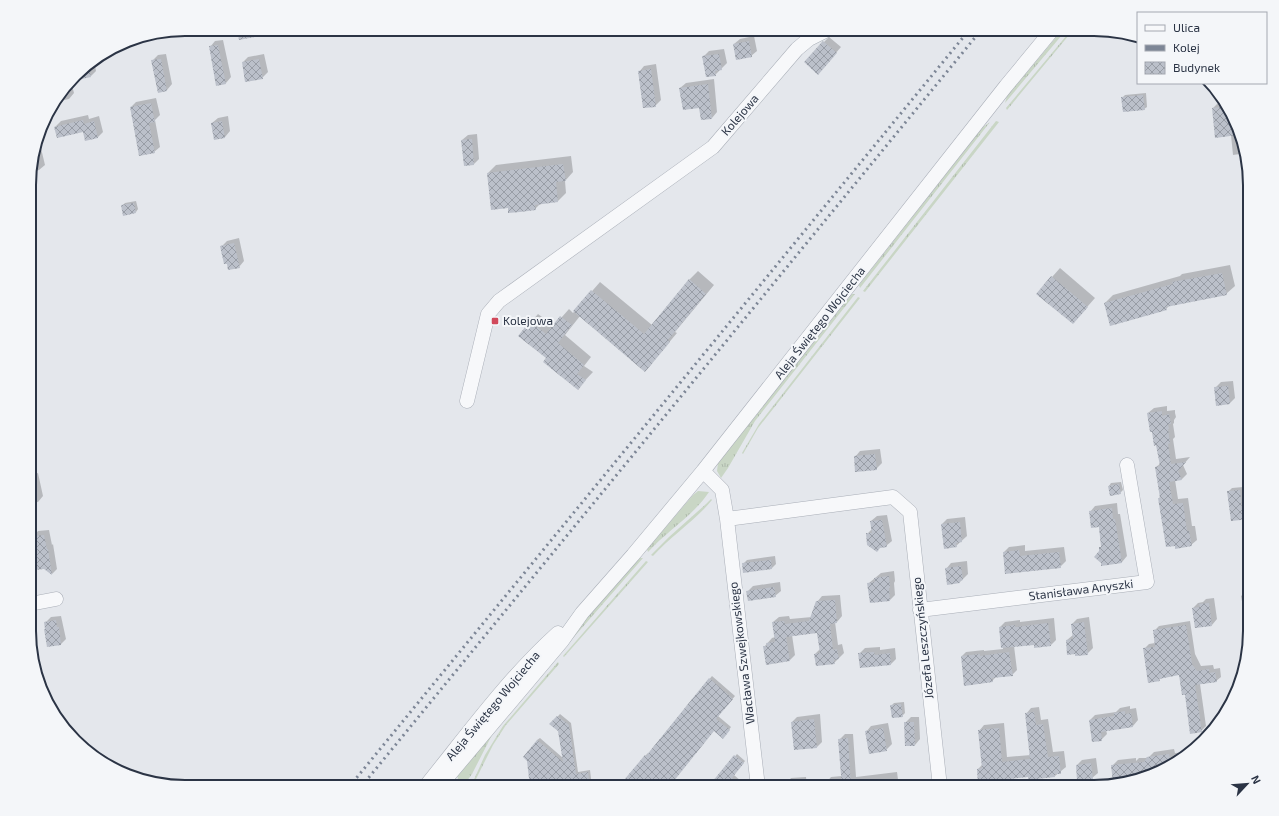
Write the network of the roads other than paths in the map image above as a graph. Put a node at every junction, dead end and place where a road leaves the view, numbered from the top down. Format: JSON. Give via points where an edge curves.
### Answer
{"nodes":[{"id":1,"x":813,"y":36,"type":"edge"},
{"id":2,"x":1048,"y":36,"type":"edge"},
{"id":3,"x":467,"y":401,"type":"dead end"},
{"id":4,"x":1127,"y":464,"type":"dead end"},
{"id":5,"x":703,"y":471,"type":"junction"},
{"id":6,"x":727,"y":518,"type":"junction"},
{"id":7,"x":56,"y":599,"type":"dead end"},
{"id":8,"x":36,"y":603,"type":"edge"},
{"id":9,"x":920,"y":610,"type":"junction"},
{"id":10,"x":445,"y":780,"type":"edge"},
{"id":11,"x":757,"y":780,"type":"edge"},
{"id":12,"x":939,"y":780,"type":"edge"}],
"edges":[{"from":1,"to":3,"type":"street","name":"Kolejowa","via":[[797,48],[713,147],[499,301],[488,314]]},
{"from":2,"to":5,"type":"street","name":"Aleja Świętego Wojciecha"},
{"from":4,"to":9,"type":"street","name":"Stanisława Anyszki","via":[[1147,582]]},
{"from":5,"to":6,"type":"street","name":"Wacława Szwejkowskiego","via":[[722,490]]},
{"from":5,"to":10,"type":"street","name":"Aleja Świętego Wojciecha"},
{"from":6,"to":9,"type":"street","name":"Józefa Leszczyńskiego","via":[[893,497],[910,512]]},
{"from":6,"to":11,"type":"street","name":"Wacława Szwejkowskiego"},
{"from":7,"to":8,"type":"street"},
{"from":9,"to":12,"type":"street","name":"Józefa Leszczyńskiego"}]}
